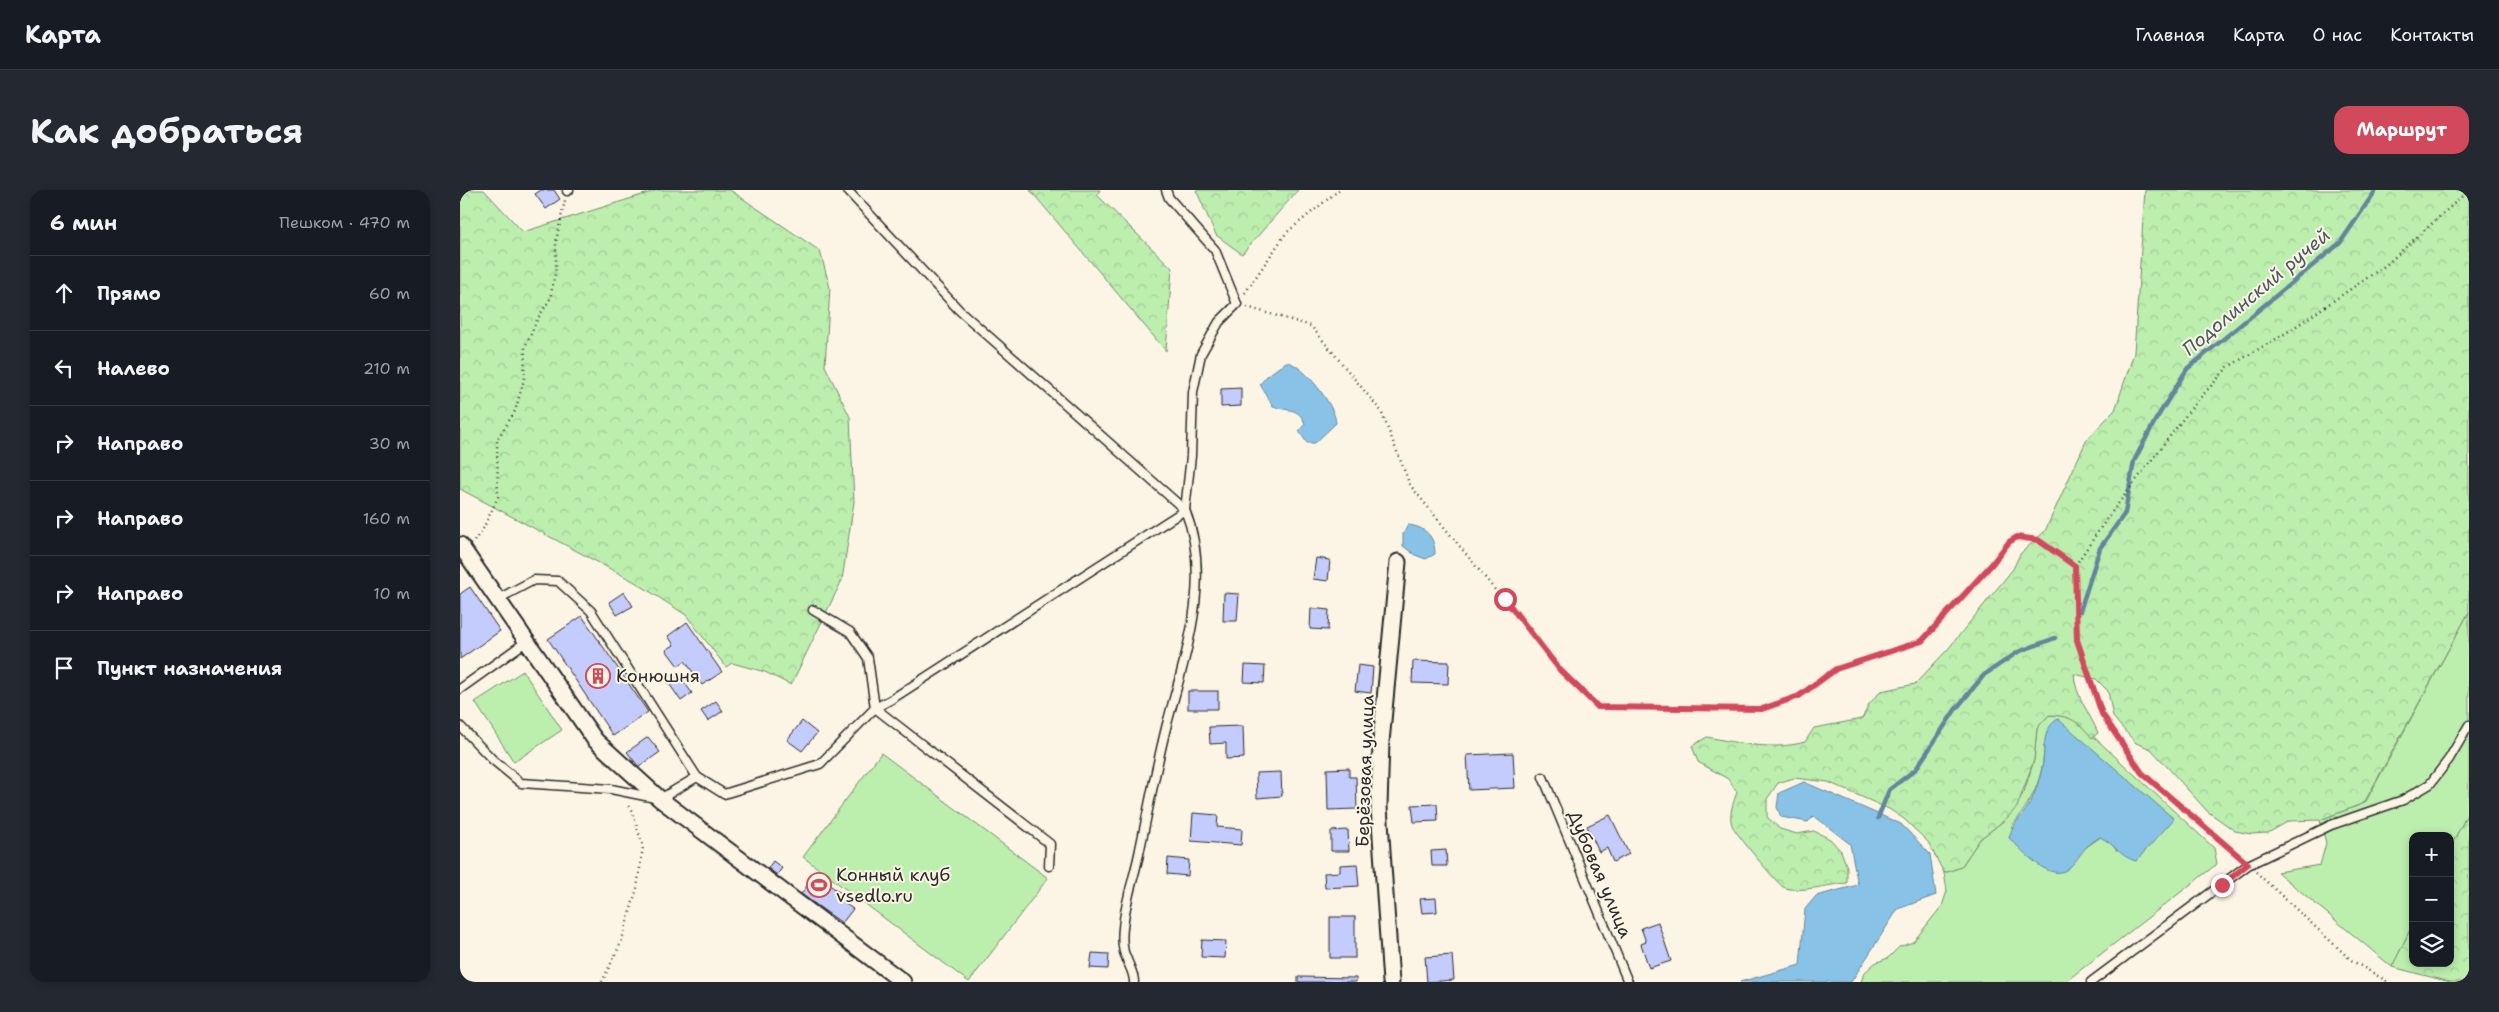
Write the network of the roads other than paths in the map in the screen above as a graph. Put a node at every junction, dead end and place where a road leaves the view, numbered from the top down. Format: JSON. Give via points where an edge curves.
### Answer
{"nodes":[{"id":1,"x":847,"y":190,"type":"edge"},
{"id":2,"x":1166,"y":190,"type":"edge"},
{"id":3,"x":1184,"y":510,"type":"junction"},
{"id":4,"x":464,"y":555,"type":"edge"},
{"id":5,"x":1398,"y":562,"type":"dead end"},
{"id":6,"x":498,"y":599,"type":"junction"},
{"id":7,"x":813,"y":610,"type":"dead end"},
{"id":8,"x":527,"y":641,"type":"junction"},
{"id":9,"x":460,"y":689,"type":"edge"},
{"id":10,"x":875,"y":708,"type":"junction"},
{"id":11,"x":2469,"y":725,"type":"edge"},
{"id":12,"x":460,"y":726,"type":"edge"},
{"id":13,"x":696,"y":777,"type":"junction"},
{"id":14,"x":1543,"y":777,"type":"dead end"},
{"id":15,"x":660,"y":799,"type":"junction"},
{"id":16,"x":1049,"y":866,"type":"dead end"},
{"id":17,"x":902,"y":982,"type":"edge"},
{"id":18,"x":1134,"y":982,"type":"edge"},
{"id":19,"x":1391,"y":982,"type":"edge"},
{"id":20,"x":1628,"y":982,"type":"edge"},
{"id":21,"x":2091,"y":982,"type":"edge"}],
"edges":[{"from":1,"to":3,"type":"lane","via":[[959,310]]},
{"from":2,"to":3,"type":"lane","via":[[1169,198],[1215,250],[1237,304],[1219,322],[1201,354],[1193,392],[1191,456]]},
{"from":3,"to":10,"type":"lane"},
{"from":3,"to":18,"type":"lane","via":[[1194,532],[1197,569],[1193,616],[1122,930],[1124,955]]},
{"from":4,"to":6,"type":"street"},
{"from":5,"to":19,"type":"street","name":"Берёзовая улица","via":[[1379,807]]},
{"from":6,"to":8,"type":"street"},
{"from":6,"to":13,"type":"lane","via":[[534,580],[558,581],[591,611]]},
{"from":7,"to":10,"type":"lane","via":[[850,632],[868,658]]},
{"from":8,"to":9,"type":"lane"},
{"from":8,"to":15,"type":"street","via":[[595,740]]},
{"from":10,"to":13,"type":"lane","via":[[820,764],[724,794]]},
{"from":10,"to":16,"type":"lane","via":[[1050,844]]},
{"from":11,"to":21,"type":"lane","via":[[2430,784],[2403,800],[2331,825],[2248,864]]},
{"from":12,"to":15,"type":"lane","via":[[493,760],[522,783],[611,789]]},
{"from":13,"to":15,"type":"lane"},
{"from":14,"to":20,"type":"lane","name":"Дубовая улица"},
{"from":15,"to":17,"type":"street"}]}
